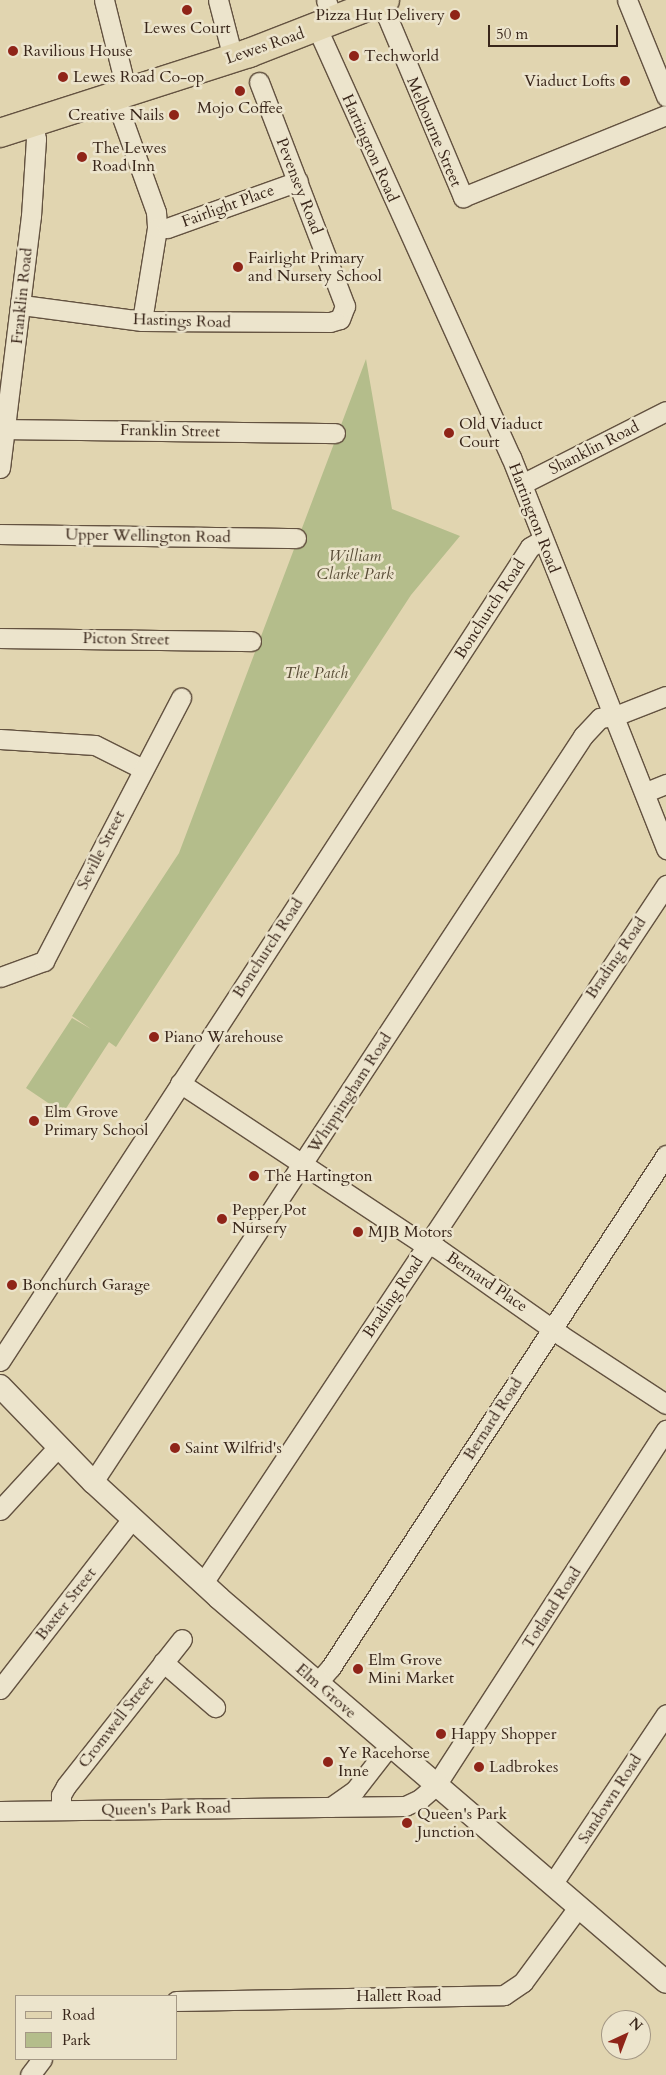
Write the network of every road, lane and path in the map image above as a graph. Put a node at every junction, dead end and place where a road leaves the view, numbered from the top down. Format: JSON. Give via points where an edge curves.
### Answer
{"nodes":[{"id":1,"x":104,"y":0,"type":"edge"},
{"id":2,"x":218,"y":0,"type":"edge"},
{"id":3,"x":627,"y":0,"type":"edge"},
{"id":4,"x":383,"y":1,"type":"edge"},
{"id":5,"x":326,"y":17,"type":"edge"},
{"id":6,"x":233,"y":58,"type":"junction"},
{"id":7,"x":259,"y":82,"type":"dead end"},
{"id":8,"x":121,"y":95,"type":"junction"},
{"id":9,"x":666,"y":96,"type":"edge"},
{"id":10,"x":666,"y":115,"type":"edge"},
{"id":11,"x":32,"y":124,"type":"junction"},
{"id":12,"x":0,"y":133,"type":"edge"},
{"id":13,"x":298,"y":181,"type":"junction"},
{"id":14,"x":157,"y":228,"type":"junction"},
{"id":15,"x":22,"y":305,"type":"junction"},
{"id":16,"x":342,"y":317,"type":"joint"},
{"id":17,"x":142,"y":321,"type":"junction"},
{"id":18,"x":666,"y":411,"type":"edge"},
{"id":19,"x":6,"y":429,"type":"junction"},
{"id":20,"x":335,"y":433,"type":"dead end"},
{"id":21,"x":0,"y":468,"type":"edge"},
{"id":22,"x":522,"y":484,"type":"junction"},
{"id":23,"x":0,"y":534,"type":"edge"},
{"id":24,"x":296,"y":538,"type":"dead end"},
{"id":25,"x":542,"y":540,"type":"junction"},
{"id":26,"x":0,"y":638,"type":"edge"},
{"id":27,"x":251,"y":641,"type":"dead end"},
{"id":28,"x":666,"y":696,"type":"edge"},
{"id":29,"x":181,"y":698,"type":"dead end"},
{"id":30,"x":615,"y":716,"type":"junction"},
{"id":31,"x":0,"y":739,"type":"edge"},
{"id":32,"x":143,"y":769,"type":"junction"},
{"id":33,"x":666,"y":784,"type":"edge"},
{"id":34,"x":646,"y":792,"type":"junction"},
{"id":35,"x":666,"y":849,"type":"edge"},
{"id":36,"x":666,"y":885,"type":"edge"},
{"id":37,"x":0,"y":977,"type":"edge"},
{"id":38,"x":180,"y":1083,"type":"junction"},
{"id":39,"x":666,"y":1154,"type":"edge"},
{"id":40,"x":304,"y":1164,"type":"junction"},
{"id":41,"x":428,"y":1245,"type":"junction"},
{"id":42,"x":552,"y":1327,"type":"junction"},
{"id":43,"x":0,"y":1361,"type":"edge"},
{"id":44,"x":0,"y":1386,"type":"edge"},
{"id":45,"x":666,"y":1404,"type":"edge"},
{"id":46,"x":666,"y":1430,"type":"edge"},
{"id":47,"x":58,"y":1447,"type":"junction"},
{"id":48,"x":93,"y":1482,"type":"junction"},
{"id":49,"x":0,"y":1510,"type":"edge"},
{"id":50,"x":132,"y":1520,"type":"junction"},
{"id":51,"x":203,"y":1583,"type":"junction"},
{"id":52,"x":182,"y":1639,"type":"dead end"},
{"id":53,"x":163,"y":1662,"type":"junction"},
{"id":54,"x":317,"y":1683,"type":"junction"},
{"id":55,"x":0,"y":1689,"type":"edge"},
{"id":56,"x":215,"y":1707,"type":"dead end"},
{"id":57,"x":666,"y":1714,"type":"edge"},
{"id":58,"x":390,"y":1745,"type":"junction"},
{"id":59,"x":436,"y":1785,"type":"junction"},
{"id":60,"x":332,"y":1807,"type":"junction"},
{"id":61,"x":61,"y":1810,"type":"junction"},
{"id":62,"x":0,"y":1811,"type":"edge"},
{"id":63,"x":553,"y":1883,"type":"junction"},
{"id":64,"x":579,"y":1906,"type":"junction"},
{"id":65,"x":666,"y":1982,"type":"edge"},
{"id":66,"x":178,"y":2000,"type":"edge"}],
"edges":[{"from":1,"to":8,"type":"street"},
{"from":2,"to":6,"type":"street"},
{"from":3,"to":9,"type":"street"},
{"from":4,"to":5,"type":"main road","name":"Lewes Road"},
{"from":4,"to":10,"type":"street","name":"Melbourne Street","via":[[463,197]]},
{"from":5,"to":6,"type":"main road","name":"Lewes Road"},
{"from":5,"to":22,"type":"street","name":"Hartington Road","via":[[360,129],[447,310]]},
{"from":6,"to":8,"type":"main road","name":"Lewes Road"},
{"from":7,"to":13,"type":"street","name":"Pevensey Road"},
{"from":8,"to":11,"type":"main road","name":"Lewes Road"},
{"from":8,"to":14,"type":"street","via":[[156,212]]},
{"from":11,"to":12,"type":"main road","name":"Lewes Road"},
{"from":11,"to":15,"type":"street","name":"Franklin Road","via":[[36,139]]},
{"from":13,"to":14,"type":"street","name":"Fairlight Place","via":[[167,228]]},
{"from":13,"to":16,"type":"street","name":"Pevensey Road","via":[[345,306]]},
{"from":14,"to":17,"type":"street"},
{"from":15,"to":17,"type":"street","name":"Hastings Road"},
{"from":15,"to":19,"type":"street","name":"Franklin Road"},
{"from":16,"to":17,"type":"street","name":"Hastings Road","via":[[330,322]]},
{"from":18,"to":22,"type":"street","name":"Shanklin Road"},
{"from":19,"to":20,"type":"street","name":"Franklin Street"},
{"from":19,"to":21,"type":"street","name":"Franklin Road"},
{"from":22,"to":25,"type":"street","name":"Hartington Road"},
{"from":23,"to":24,"type":"street","name":"Upper Wellington Road"},
{"from":25,"to":30,"type":"street","name":"Hartington Road"},
{"from":25,"to":38,"type":"street","name":"Bonchurch Road","via":[[530,547]]},
{"from":26,"to":27,"type":"street","name":"Picton Street"},
{"from":28,"to":30,"type":"street","name":"Whippingham Road"},
{"from":29,"to":32,"type":"street","name":"Seville Street"},
{"from":30,"to":34,"type":"street","name":"Hartington Road"},
{"from":30,"to":40,"type":"street","name":"Whippingham Road","via":[[599,718],[583,736]]},
{"from":31,"to":32,"type":"street","via":[[95,745]]},
{"from":32,"to":37,"type":"street","name":"Seville Street","via":[[44,961]]},
{"from":33,"to":34,"type":"street"},
{"from":34,"to":35,"type":"street","name":"Hartington Road"},
{"from":36,"to":41,"type":"street","name":"Brading Road"},
{"from":38,"to":40,"type":"street","name":"Bernard Place"},
{"from":38,"to":43,"type":"street","name":"Bonchurch Road"},
{"from":39,"to":42,"type":"street","name":"Bernard Road"},
{"from":40,"to":41,"type":"street","name":"Bernard Place"},
{"from":40,"to":48,"type":"street","name":"Whippingham Road"},
{"from":41,"to":42,"type":"street","name":"Bernard Place"},
{"from":41,"to":51,"type":"street","name":"Brading Road"},
{"from":42,"to":45,"type":"street","name":"Bernard Place"},
{"from":42,"to":54,"type":"street","name":"Bernard Road","via":[[336,1659]]},
{"from":44,"to":47,"type":"street","name":"Elm Grove"},
{"from":46,"to":59,"type":"street","name":"Totland Road"},
{"from":47,"to":48,"type":"street","name":"Elm Grove"},
{"from":47,"to":49,"type":"street"},
{"from":48,"to":50,"type":"street","name":"Elm Grove"},
{"from":50,"to":51,"type":"street","name":"Elm Grove"},
{"from":50,"to":55,"type":"street","name":"Baxter Street"},
{"from":51,"to":54,"type":"street","name":"Elm Grove"},
{"from":52,"to":53,"type":"street","name":"Cromwell Street"},
{"from":53,"to":56,"type":"street"},
{"from":53,"to":61,"type":"street","name":"Cromwell Street","via":[[66,1786],[61,1795]]},
{"from":54,"to":58,"type":"street","name":"Elm Grove"},
{"from":57,"to":63,"type":"street","name":"Sandown Road"},
{"from":58,"to":59,"type":"street","name":"Elm Grove"},
{"from":58,"to":60,"type":"street","via":[[355,1790]]},
{"from":59,"to":60,"type":"street","name":"Queen's Park Road","via":[[420,1799],[405,1806]]},
{"from":59,"to":63,"type":"street","name":"Elm Grove"},
{"from":60,"to":61,"type":"street","name":"Queen's Park Road"},
{"from":61,"to":62,"type":"street","name":"Queen's Park Road"},
{"from":63,"to":64,"type":"street","name":"Elm Grove"},
{"from":64,"to":65,"type":"street","name":"Elm Grove"},
{"from":64,"to":66,"type":"street","name":"Hallett Road","via":[[523,1982],[504,1995]]}]}
